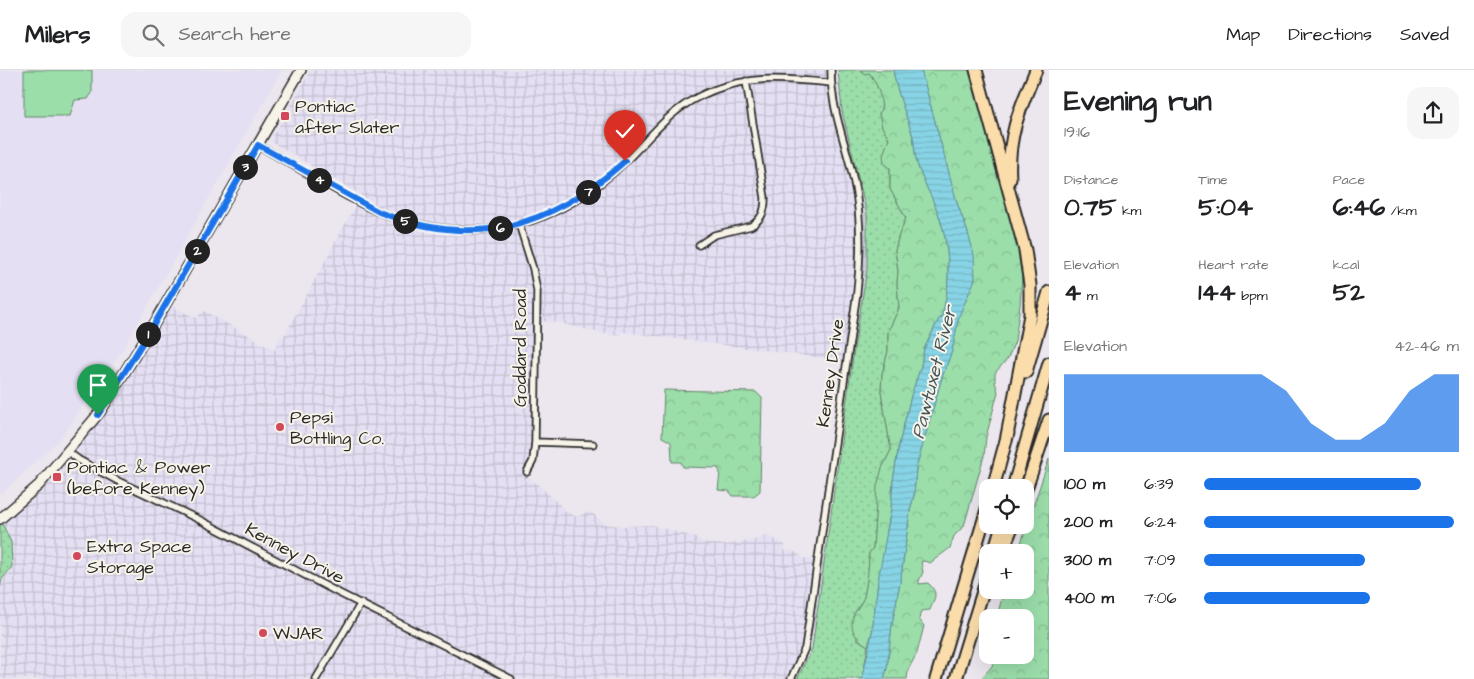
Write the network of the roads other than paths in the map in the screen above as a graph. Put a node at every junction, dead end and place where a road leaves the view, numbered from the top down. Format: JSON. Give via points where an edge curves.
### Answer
{"nodes":[{"id":1,"x":301,"y":70,"type":"edge"},
{"id":2,"x":831,"y":70,"type":"edge"},
{"id":3,"x":976,"y":70,"type":"edge"},
{"id":4,"x":1036,"y":70,"type":"edge"},
{"id":5,"x":746,"y":81,"type":"junction"},
{"id":6,"x":831,"y":83,"type":"junction"},
{"id":7,"x":258,"y":145,"type":"junction"},
{"id":8,"x":519,"y":224,"type":"junction"},
{"id":9,"x":1020,"y":233,"type":"junction"},
{"id":10,"x":699,"y":245,"type":"dead end"},
{"id":11,"x":1049,"y":292,"type":"edge"},
{"id":12,"x":1049,"y":362,"type":"edge"},
{"id":13,"x":1049,"y":420,"type":"edge"},
{"id":14,"x":1006,"y":440,"type":"junction"},
{"id":15,"x":535,"y":442,"type":"junction"},
{"id":16,"x":593,"y":444,"type":"dead end"},
{"id":17,"x":67,"y":451,"type":"junction"},
{"id":18,"x":527,"y":472,"type":"dead end"},
{"id":19,"x":995,"y":479,"type":"edge"},
{"id":20,"x":1016,"y":479,"type":"edge"},
{"id":21,"x":1029,"y":479,"type":"edge"},
{"id":22,"x":2,"y":517,"type":"edge"},
{"id":23,"x":980,"y":534,"type":"edge"},
{"id":24,"x":981,"y":599,"type":"edge"},
{"id":25,"x":361,"y":603,"type":"junction"},
{"id":26,"x":316,"y":679,"type":"edge"},
{"id":27,"x":511,"y":679,"type":"edge"},
{"id":28,"x":791,"y":679,"type":"edge"},
{"id":29,"x":936,"y":679,"type":"edge"},
{"id":30,"x":956,"y":679,"type":"edge"}],
"edges":[{"from":1,"to":7,"type":"main road"},
{"from":2,"to":6,"type":"street","name":"Kenney Drive"},
{"from":3,"to":9,"type":"highway"},
{"from":4,"to":9,"type":"highway","via":[[1018,112],[1010,147],[1010,180]]},
{"from":5,"to":6,"type":"street","via":[[779,78]]},
{"from":5,"to":8,"type":"street","via":[[717,88],[696,98],[660,125],[586,194],[555,211]]},
{"from":5,"to":10,"type":"street","via":[[765,198],[763,214],[751,226],[714,235]]},
{"from":6,"to":28,"type":"street","name":"Kenney Drive","via":[[836,117],[858,204],[860,264],[805,648]]},
{"from":7,"to":8,"type":"street","via":[[393,218],[458,231]]},
{"from":7,"to":17,"type":"main road","via":[[116,387]]},
{"from":8,"to":15,"type":"street","name":"Goddard Road","via":[[537,291]]},
{"from":9,"to":14,"type":"highway","via":[[1029,270],[1030,308]]},
{"from":11,"to":14,"type":"highway"},
{"from":12,"to":20,"type":"highway"},
{"from":13,"to":21,"type":"highway"},
{"from":14,"to":19,"type":"highway"},
{"from":15,"to":16,"type":"street"},
{"from":15,"to":18,"type":"street","name":"Goddard Road"},
{"from":17,"to":22,"type":"main road","via":[[39,485]]},
{"from":17,"to":25,"type":"street","name":"Kenney Drive","via":[[103,473]]},
{"from":23,"to":29,"type":"highway"},
{"from":24,"to":30,"type":"highway"},
{"from":25,"to":26,"type":"street"},
{"from":25,"to":27,"type":"street","name":"Kenney Drive"}]}
